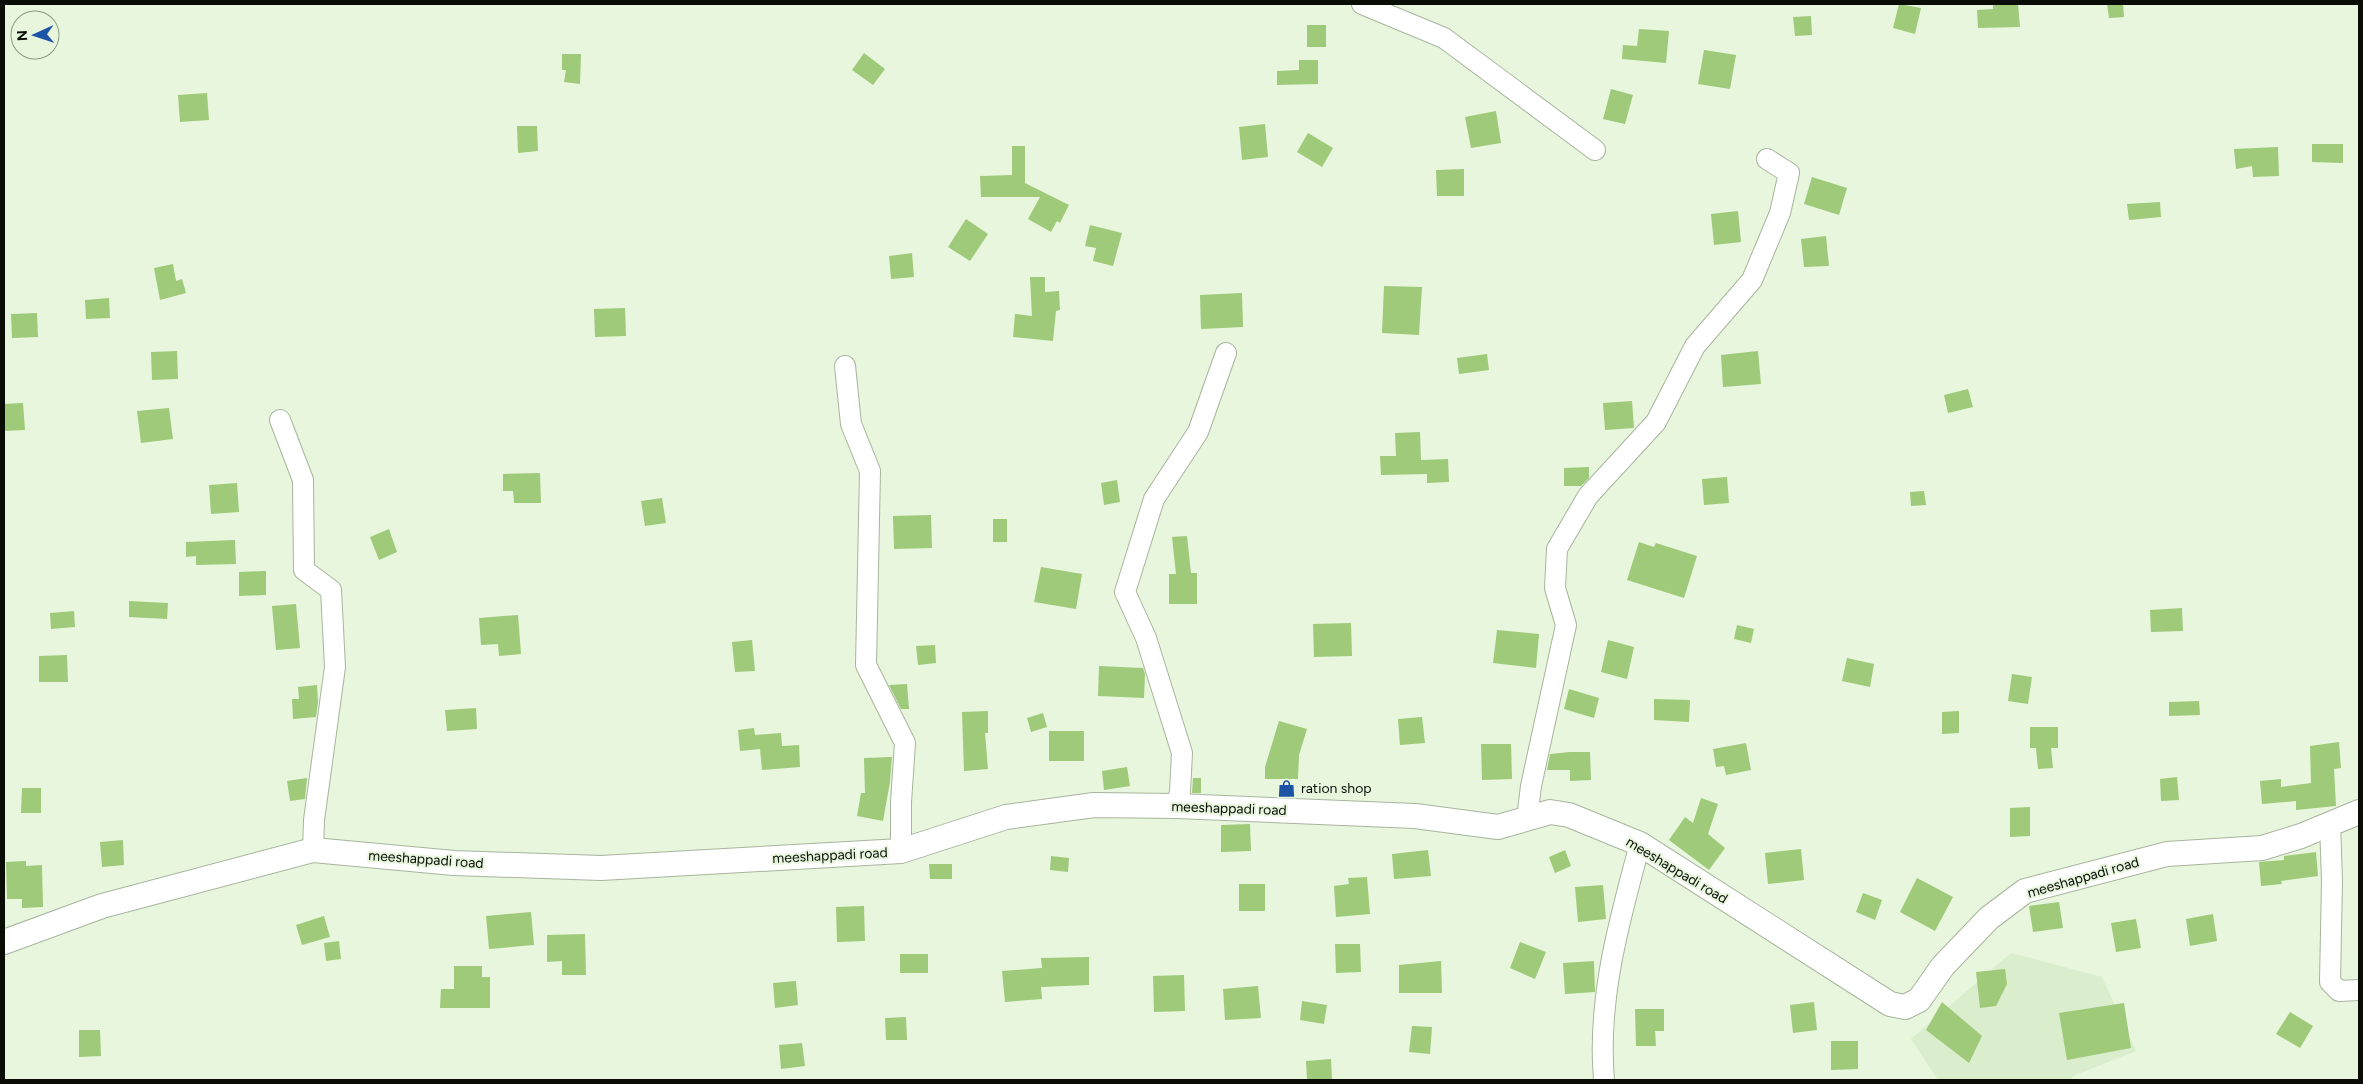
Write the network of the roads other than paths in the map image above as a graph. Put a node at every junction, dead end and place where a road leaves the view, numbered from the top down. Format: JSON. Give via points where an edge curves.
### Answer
{"nodes":[{"id":1,"x":1362,"y":4,"type":"edge"},
{"id":2,"x":1595,"y":150,"type":"dead end"},
{"id":3,"x":1767,"y":159,"type":"dead end"},
{"id":4,"x":1226,"y":353,"type":"dead end"},
{"id":5,"x":844,"y":366,"type":"dead end"},
{"id":6,"x":280,"y":420,"type":"dead end"},
{"id":7,"x":1177,"y":806,"type":"junction"},
{"id":8,"x":2359,"y":812,"type":"edge"},
{"id":9,"x":1527,"y":819,"type":"junction"},
{"id":10,"x":2330,"y":824,"type":"junction"},
{"id":11,"x":1640,"y":844,"type":"junction"},
{"id":12,"x":313,"y":850,"type":"junction"},
{"id":13,"x":901,"y":851,"type":"junction"},
{"id":14,"x":4,"y":942,"type":"edge"},
{"id":15,"x":2359,"y":990,"type":"edge"},
{"id":16,"x":1604,"y":1080,"type":"edge"}],
"edges":[{"from":1,"to":2,"type":"street","via":[[1444,38]]},
{"from":3,"to":9,"type":"street","via":[[1789,173],[1780,214],[1752,280],[1695,346],[1656,422],[1588,496],[1557,549],[1556,588],[1566,624],[1531,786]]},
{"from":4,"to":7,"type":"street","via":[[1198,432],[1154,499],[1125,592],[1146,638],[1182,753]]},
{"from":5,"to":13,"type":"street","via":[[851,424],[870,470],[866,665],[905,743],[900,802]]},
{"from":6,"to":12,"type":"street","via":[[303,480],[304,570],[331,590],[335,667],[314,820]]},
{"from":7,"to":9,"type":"street","name":"meeshappadi road","via":[[1415,816],[1498,827]]},
{"from":7,"to":13,"type":"street","name":"meeshappadi road","via":[[1094,805],[1006,817]]},
{"from":8,"to":10,"type":"street","name":"meeshappadi road"},
{"from":9,"to":11,"type":"street","name":"meeshappadi road","via":[[1550,812],[1569,816]]},
{"from":10,"to":11,"type":"street","name":"meeshappadi road","via":[[2262,848],[2167,854],[2025,891],[1990,918],[1944,966],[1919,1000],[1905,1007],[1890,1004]]},
{"from":10,"to":15,"type":"street","via":[[2330,982],[2338,991]]},
{"from":11,"to":16,"type":"street","via":[[1614,941],[1601,1047]]},
{"from":12,"to":13,"type":"street","name":"meeshappadi road","via":[[454,862],[601,868]]},
{"from":12,"to":14,"type":"street","name":"meeshappadi road","via":[[102,906]]}]}
